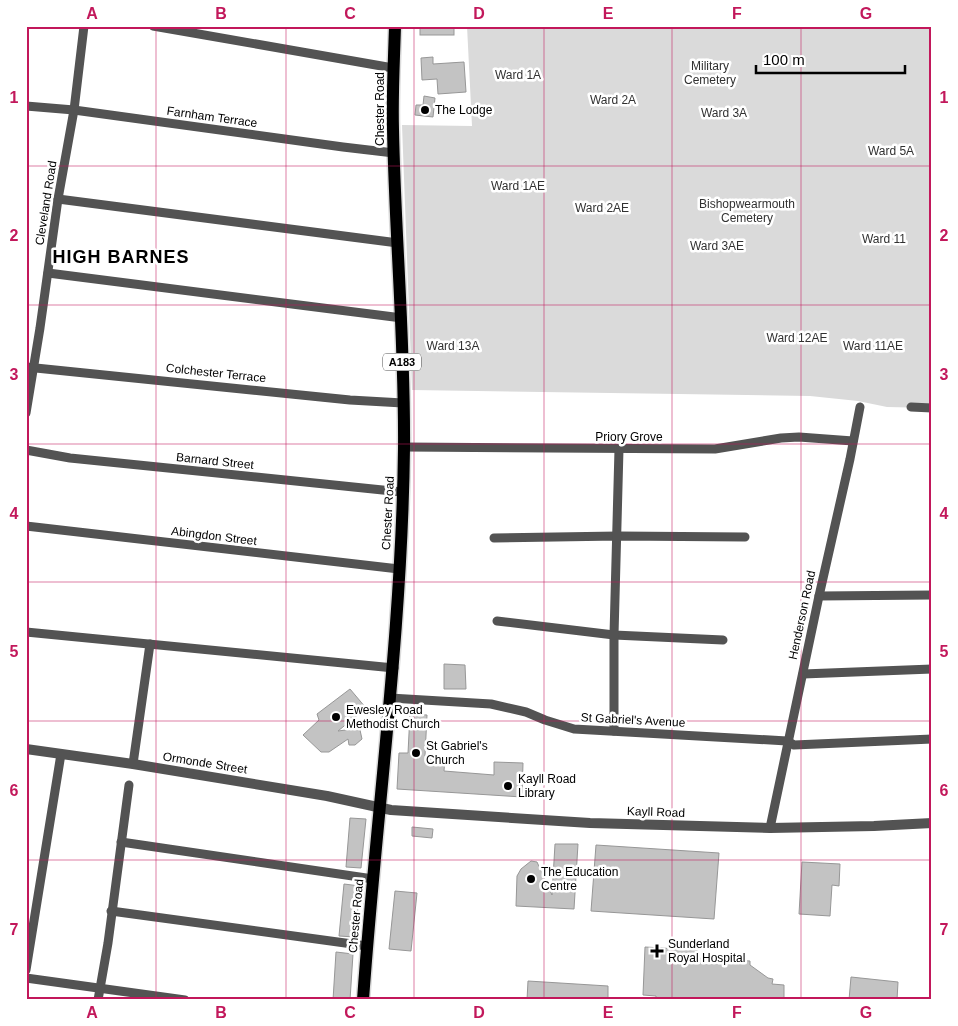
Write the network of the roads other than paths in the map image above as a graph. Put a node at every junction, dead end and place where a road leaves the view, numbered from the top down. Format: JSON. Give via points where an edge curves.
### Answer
{"nodes":[{"id":1,"x":84,"y":26,"type":"edge"},
{"id":2,"x":153,"y":26,"type":"edge"},
{"id":3,"x":395,"y":26,"type":"edge"},
{"id":4,"x":393,"y":68,"type":"junction"},
{"id":5,"x":26,"y":106,"type":"edge"},
{"id":6,"x":74,"y":110,"type":"junction"},
{"id":7,"x":394,"y":153,"type":"junction"},
{"id":8,"x":58,"y":198,"type":"junction"},
{"id":9,"x":398,"y":243,"type":"junction"},
{"id":10,"x":48,"y":273,"type":"junction"},
{"id":11,"x":402,"y":318,"type":"junction"},
{"id":12,"x":30,"y":367,"type":"edge"},
{"id":13,"x":403,"y":403,"type":"junction"},
{"id":14,"x":860,"y":407,"type":"dead end"},
{"id":15,"x":911,"y":407,"type":"dead end"},
{"id":16,"x":932,"y":408,"type":"edge"},
{"id":17,"x":26,"y":413,"type":"edge"},
{"id":18,"x":853,"y":441,"type":"junction"},
{"id":19,"x":404,"y":447,"type":"junction"},
{"id":20,"x":619,"y":449,"type":"junction"},
{"id":21,"x":26,"y":450,"type":"edge"},
{"id":22,"x":402,"y":492,"type":"junction"},
{"id":23,"x":26,"y":526,"type":"edge"},
{"id":24,"x":618,"y":536,"type":"junction"},
{"id":25,"x":745,"y":537,"type":"dead end"},
{"id":26,"x":494,"y":538,"type":"dead end"},
{"id":27,"x":399,"y":570,"type":"junction"},
{"id":28,"x":932,"y":595,"type":"edge"},
{"id":29,"x":819,"y":596,"type":"junction"},
{"id":30,"x":497,"y":621,"type":"dead end"},
{"id":31,"x":26,"y":632,"type":"edge"},
{"id":32,"x":614,"y":635,"type":"junction"},
{"id":33,"x":722,"y":640,"type":"dead end"},
{"id":34,"x":150,"y":644,"type":"junction"},
{"id":35,"x":394,"y":668,"type":"junction"},
{"id":36,"x":932,"y":669,"type":"edge"},
{"id":37,"x":803,"y":674,"type":"junction"},
{"id":38,"x":390,"y":698,"type":"junction"},
{"id":39,"x":614,"y":731,"type":"junction"},
{"id":40,"x":932,"y":740,"type":"edge"},
{"id":41,"x":787,"y":741,"type":"junction"},
{"id":42,"x":26,"y":749,"type":"edge"},
{"id":43,"x":61,"y":754,"type":"junction"},
{"id":44,"x":133,"y":764,"type":"junction"},
{"id":45,"x":129,"y":784,"type":"dead end"},
{"id":46,"x":379,"y":808,"type":"junction"},
{"id":47,"x":932,"y":823,"type":"edge"},
{"id":48,"x":770,"y":828,"type":"junction"},
{"id":49,"x":121,"y":842,"type":"junction"},
{"id":50,"x":373,"y":878,"type":"junction"},
{"id":51,"x":111,"y":911,"type":"junction"},
{"id":52,"x":367,"y":946,"type":"junction"},
{"id":53,"x":26,"y":970,"type":"edge"},
{"id":54,"x":26,"y":978,"type":"edge"},
{"id":55,"x":100,"y":988,"type":"junction"},
{"id":56,"x":98,"y":1000,"type":"edge"},
{"id":57,"x":185,"y":1000,"type":"edge"},
{"id":58,"x":363,"y":1000,"type":"edge"}],
"edges":[{"from":1,"to":6,"type":"street","name":"Cleveland Road"},
{"from":2,"to":4,"type":"street"},
{"from":3,"to":4,"type":"main road","name":"Chester Road","number":"A183"},
{"from":4,"to":7,"type":"main road","name":"Chester Road","number":"A183"},
{"from":5,"to":6,"type":"street","name":"Farnham Terrace"},
{"from":6,"to":7,"type":"street","name":"Farnham Terrace"},
{"from":6,"to":8,"type":"street","name":"Cleveland Road"},
{"from":7,"to":9,"type":"main road","name":"Chester Road","number":"A183"},
{"from":8,"to":9,"type":"street"},
{"from":8,"to":10,"type":"street","name":"Cleveland Road"},
{"from":9,"to":11,"type":"main road","name":"Chester Road","number":"A183"},
{"from":10,"to":11,"type":"street"},
{"from":10,"to":12,"type":"street","name":"Cleveland Road"},
{"from":11,"to":13,"type":"main road","name":"Chester Road","number":"A183"},
{"from":12,"to":13,"type":"street","name":"Colchester Terrace"},
{"from":12,"to":17,"type":"street","name":"Cleveland Road"},
{"from":13,"to":19,"type":"main road","name":"Chester Road","number":"A183"},
{"from":14,"to":18,"type":"street","name":"Henderson Road"},
{"from":15,"to":16,"type":"street"},
{"from":18,"to":20,"type":"street","name":"Priory Grove","via":[[799,437],[715,449]]},
{"from":18,"to":29,"type":"street","name":"Henderson Road"},
{"from":19,"to":20,"type":"street","name":"Priory Grove"},
{"from":19,"to":22,"type":"main road","name":"Chester Road","number":"A183"},
{"from":20,"to":24,"type":"street"},
{"from":21,"to":22,"type":"street","name":"Barnard Street","via":[[70,458]]},
{"from":22,"to":27,"type":"main road","name":"Chester Road","number":"A183"},
{"from":23,"to":27,"type":"street","name":"Abingdon Street"},
{"from":24,"to":25,"type":"street"},
{"from":24,"to":26,"type":"street"},
{"from":24,"to":32,"type":"street"},
{"from":27,"to":35,"type":"main road","name":"Chester Road","number":"A183"},
{"from":28,"to":29,"type":"street"},
{"from":29,"to":37,"type":"street","name":"Henderson Road"},
{"from":30,"to":32,"type":"street"},
{"from":31,"to":34,"type":"street"},
{"from":32,"to":33,"type":"street"},
{"from":32,"to":39,"type":"street"},
{"from":34,"to":35,"type":"street"},
{"from":34,"to":44,"type":"street"},
{"from":35,"to":38,"type":"main road","name":"Chester Road","number":"A183"},
{"from":36,"to":37,"type":"street"},
{"from":37,"to":41,"type":"street","name":"Henderson Road"},
{"from":38,"to":39,"type":"street","name":"St Gabriel's Avenue","via":[[492,704],[574,729]]},
{"from":38,"to":46,"type":"main road","name":"Chester Road","number":"A183"},
{"from":39,"to":41,"type":"street","name":"St Gabriel's Avenue"},
{"from":40,"to":41,"type":"street","name":"St Gabriel's Avenue","via":[[794,745]]},
{"from":41,"to":48,"type":"street","name":"Henderson Road"},
{"from":42,"to":43,"type":"street","name":"Ormonde Street"},
{"from":43,"to":44,"type":"street","name":"Ormonde Street"},
{"from":43,"to":53,"type":"street"},
{"from":44,"to":46,"type":"street","name":"Ormonde Street","via":[[327,796]]},
{"from":45,"to":49,"type":"street"},
{"from":46,"to":48,"type":"street","name":"Kayll Road","via":[[590,823]]},
{"from":46,"to":50,"type":"main road","name":"Chester Road","number":"A183"},
{"from":47,"to":48,"type":"street","name":"Kayll Road"},
{"from":49,"to":50,"type":"street"},
{"from":49,"to":51,"type":"street"},
{"from":50,"to":52,"type":"main road","name":"Chester Road","number":"A183"},
{"from":51,"to":52,"type":"street"},
{"from":51,"to":55,"type":"street"},
{"from":52,"to":58,"type":"main road","name":"Chester Road","number":"A183"},
{"from":54,"to":55,"type":"street"},
{"from":55,"to":56,"type":"street"},
{"from":55,"to":57,"type":"street"}]}
